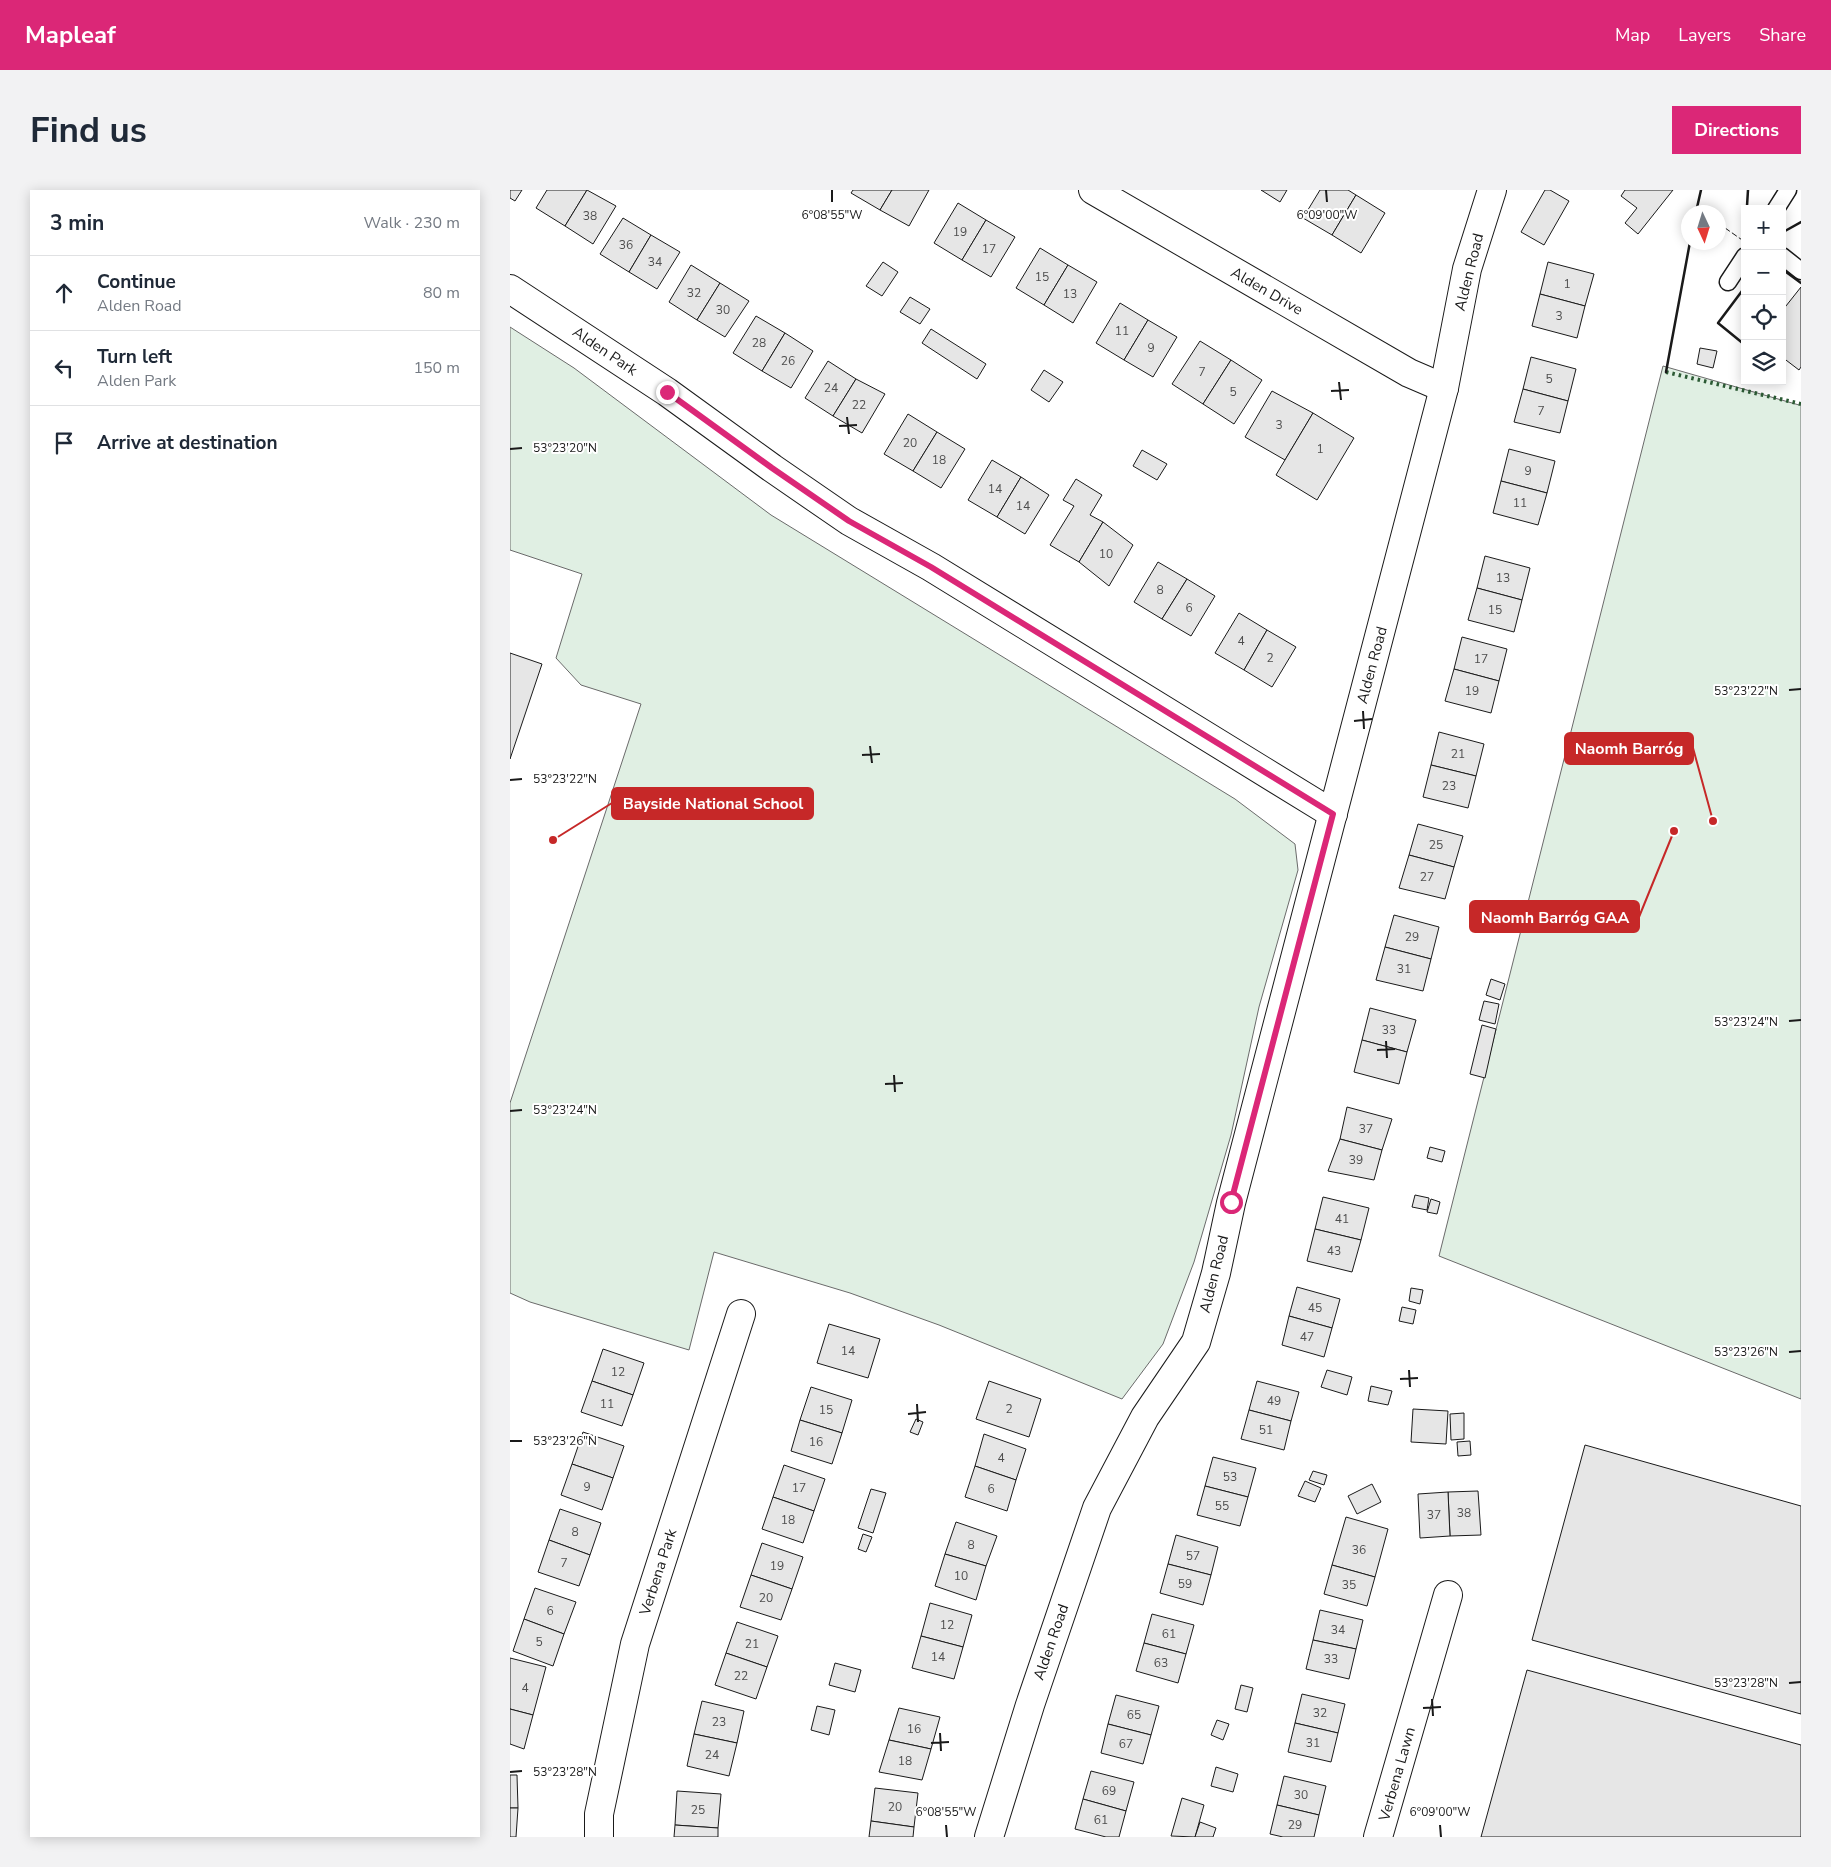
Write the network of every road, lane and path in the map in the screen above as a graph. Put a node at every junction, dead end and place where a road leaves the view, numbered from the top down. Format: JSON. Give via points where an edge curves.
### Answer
{"nodes":[{"id":1,"x":1093,"y":190,"type":"edge"},
{"id":2,"x":1492,"y":190,"type":"edge"},
{"id":3,"x":1788,"y":190,"type":"edge"},
{"id":4,"x":1779,"y":205,"type":"edge"},
{"id":5,"x":1786,"y":259,"type":"edge"},
{"id":6,"x":1741,"y":262,"type":"edge"},
{"id":7,"x":1801,"y":271,"type":"edge"},
{"id":8,"x":1728,"y":282,"type":"dead end"},
{"id":9,"x":510,"y":289,"type":"edge"},
{"id":10,"x":1444,"y":388,"type":"junction"},
{"id":11,"x":1333,"y":814,"type":"junction"},
{"id":12,"x":741,"y":1314,"type":"dead end"},
{"id":13,"x":1448,"y":1595,"type":"dead end"},
{"id":14,"x":600,"y":1837,"type":"edge"},
{"id":15,"x":989,"y":1837,"type":"edge"},
{"id":16,"x":1378,"y":1837,"type":"edge"}],
"edges":[{"from":1,"to":10,"type":"street","name":"Alden Drive","via":[[1409,373]]},
{"from":2,"to":10,"type":"street","name":"Alden Road","via":[[1467,269]]},
{"from":3,"to":4,"type":"lane"},
{"from":5,"to":7,"type":"lane"},
{"from":6,"to":8,"type":"lane"},
{"from":9,"to":11,"type":"street","name":"Alden Park","via":[[667,392],[849,521],[931,567]]},
{"from":10,"to":11,"type":"street","name":"Alden Road"},
{"from":11,"to":15,"type":"street","name":"Alden Road","via":[[1196,1342],[1145,1417],[1097,1508]]},
{"from":12,"to":14,"type":"street","name":"Verbena Park","via":[[635,1644],[600,1814]]},
{"from":13,"to":16,"type":"street","name":"Verbena Lawn"}]}
